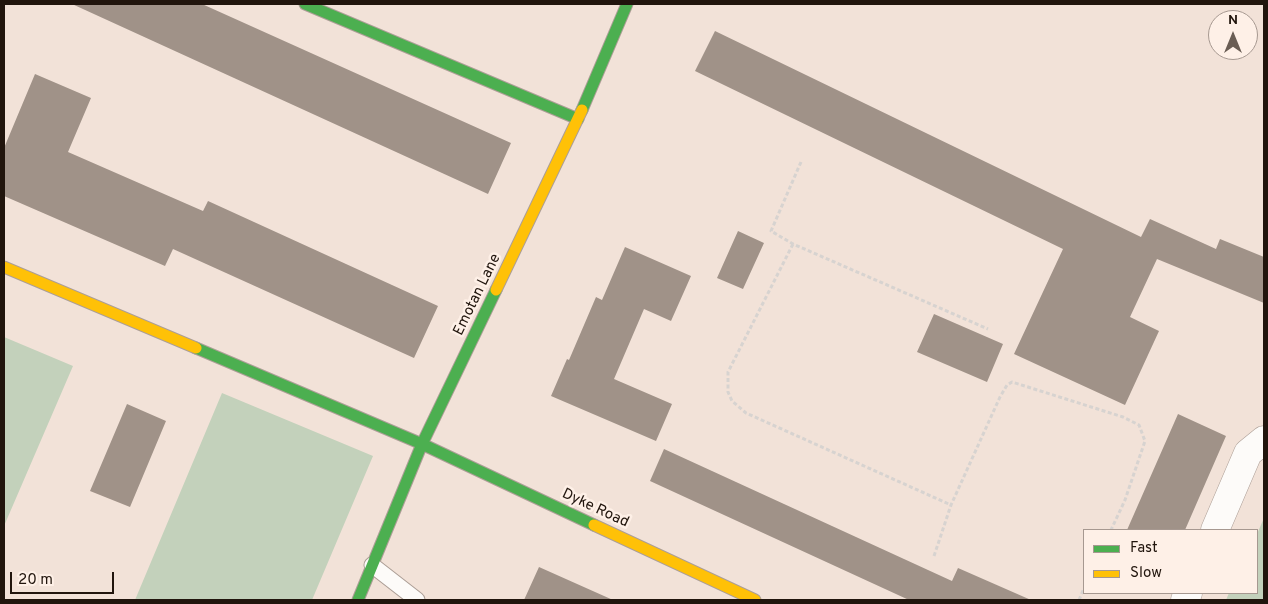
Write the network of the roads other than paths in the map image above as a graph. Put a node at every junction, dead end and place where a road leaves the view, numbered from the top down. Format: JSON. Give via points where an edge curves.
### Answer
{"nodes":[{"id":1,"x":305,"y":4,"type":"edge"},
{"id":2,"x":627,"y":4,"type":"edge"},
{"id":3,"x":578,"y":120,"type":"junction"},
{"id":4,"x":4,"y":267,"type":"edge"},
{"id":5,"x":1264,"y":440,"type":"edge"},
{"id":6,"x":422,"y":444,"type":"junction"},
{"id":7,"x":1215,"y":529,"type":"edge"},
{"id":8,"x":372,"y":565,"type":"junction"},
{"id":9,"x":358,"y":600,"type":"edge"},
{"id":10,"x":417,"y":600,"type":"edge"},
{"id":11,"x":755,"y":600,"type":"edge"}],
"edges":[{"from":1,"to":3,"type":"street"},
{"from":2,"to":3,"type":"street","name":"Emotan Lane"},
{"from":3,"to":6,"type":"street","name":"Emotan Lane"},
{"from":4,"to":6,"type":"street","name":"Dyke Road"},
{"from":5,"to":7,"type":"street","via":[[1248,453]]},
{"from":6,"to":8,"type":"street","name":"Emotan Lane"},
{"from":6,"to":11,"type":"street","name":"Dyke Road"},
{"from":8,"to":9,"type":"street","name":"Emotan Lane"},
{"from":8,"to":10,"type":"lane"}]}
